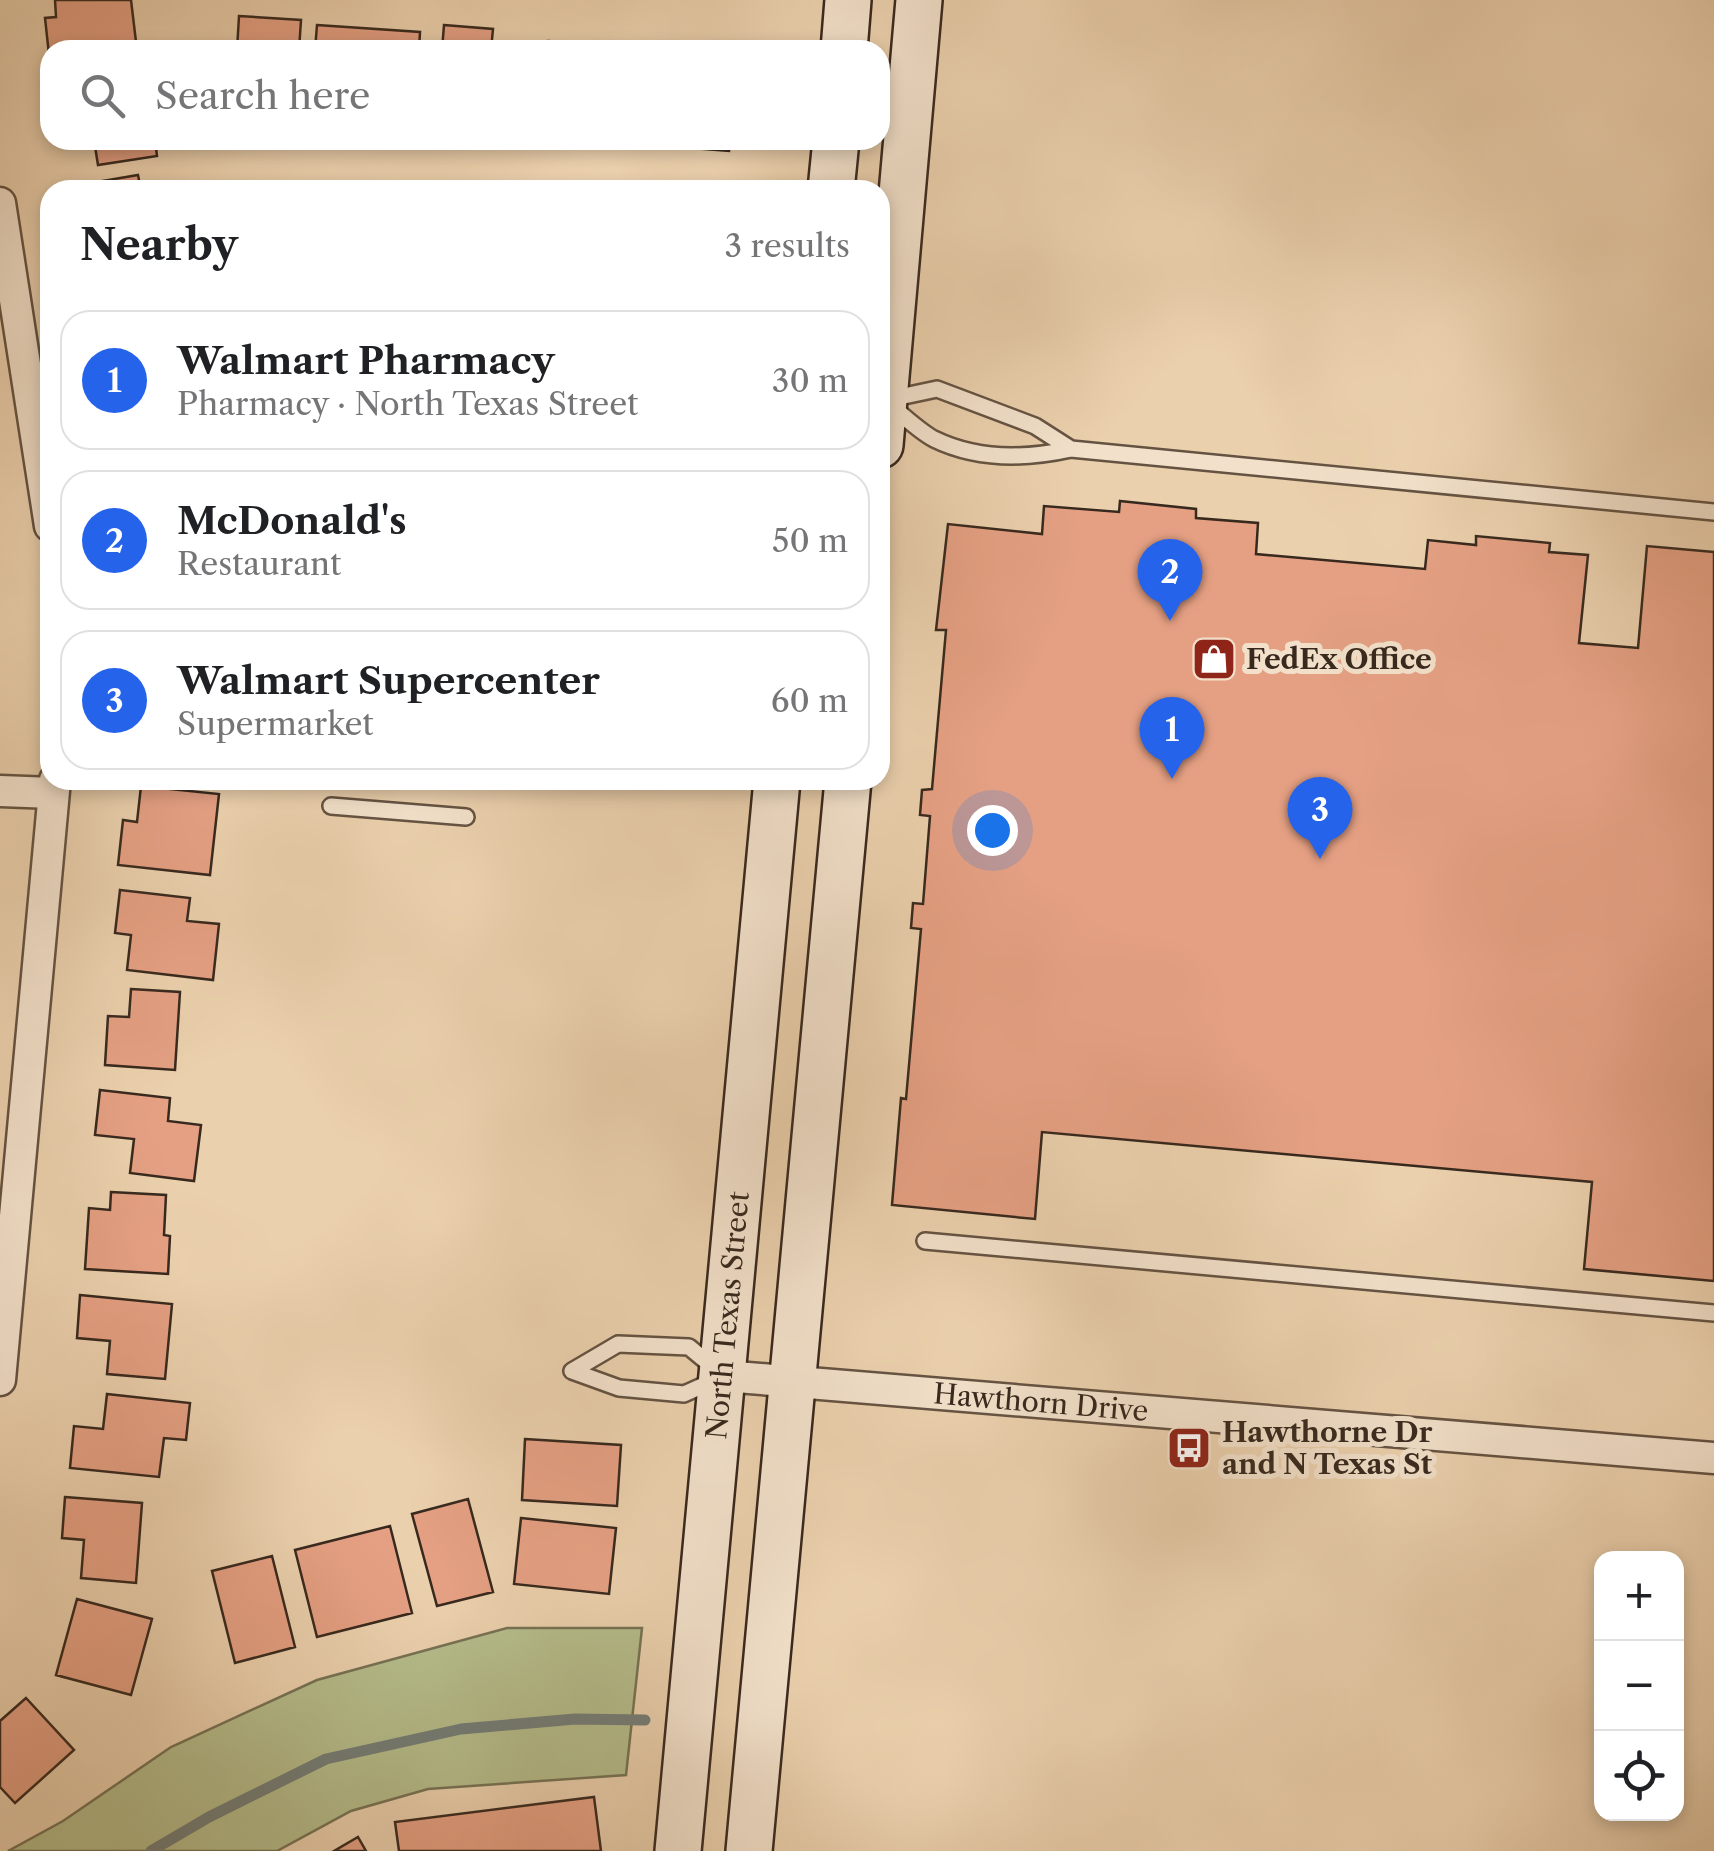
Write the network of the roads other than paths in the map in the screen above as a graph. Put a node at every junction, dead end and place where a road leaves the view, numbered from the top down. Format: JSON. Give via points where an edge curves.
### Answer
{"nodes":[{"id":1,"x":848,"y":0,"type":"edge"},
{"id":2,"x":919,"y":0,"type":"edge"},
{"id":3,"x":845,"y":40,"type":"edge"},
{"id":4,"x":835,"y":150,"type":"edge"},
{"id":5,"x":832,"y":180,"type":"edge"},
{"id":6,"x":0,"y":203,"type":"edge"},
{"id":7,"x":890,"y":314,"type":"edge"},
{"id":8,"x":12,"y":353,"type":"edge"},
{"id":9,"x":890,"y":398,"type":"edge"},
{"id":10,"x":890,"y":406,"type":"edge"},
{"id":11,"x":1071,"y":449,"type":"junction"},
{"id":12,"x":40,"y":480,"type":"edge"},
{"id":13,"x":1714,"y":512,"type":"edge"},
{"id":14,"x":40,"y":788,"type":"edge"},
{"id":15,"x":54,"y":790,"type":"edge"},
{"id":16,"x":776,"y":790,"type":"edge"},
{"id":17,"x":847,"y":790,"type":"edge"},
{"id":18,"x":0,"y":791,"type":"edge"},
{"id":19,"x":331,"y":806,"type":"dead end"},
{"id":20,"x":466,"y":817,"type":"dead end"},
{"id":21,"x":924,"y":1241,"type":"dead end"},
{"id":22,"x":6,"y":1253,"type":"edge"},
{"id":23,"x":1714,"y":1313,"type":"edge"},
{"id":24,"x":724,"y":1376,"type":"junction"},
{"id":25,"x":0,"y":1380,"type":"edge"},
{"id":26,"x":794,"y":1381,"type":"junction"},
{"id":27,"x":1714,"y":1458,"type":"edge"},
{"id":28,"x":678,"y":1851,"type":"edge"},
{"id":29,"x":749,"y":1851,"type":"edge"}],
"edges":[{"from":1,"to":3,"type":"main road"},
{"from":2,"to":7,"type":"main road"},
{"from":4,"to":5,"type":"main road"},
{"from":6,"to":8,"type":"street"},
{"from":8,"to":12,"type":"street"},
{"from":9,"to":11,"type":"lane","via":[[937,389],[1034,426]]},
{"from":10,"to":11,"type":"lane","via":[[933,438],[980,453],[1029,458]]},
{"from":11,"to":13,"type":"lane"},
{"from":14,"to":18,"type":"street"},
{"from":15,"to":22,"type":"street"},
{"from":16,"to":24,"type":"main road","name":"North Texas Street"},
{"from":17,"to":26,"type":"main road"},
{"from":19,"to":20,"type":"lane"},
{"from":21,"to":23,"type":"lane"},
{"from":22,"to":25,"type":"street"},
{"from":24,"to":24,"type":"lane","via":[[689,1347],[618,1344],[572,1371],[618,1388],[684,1394]]},
{"from":24,"to":26,"type":"street","name":"Hawthorn Drive"},
{"from":24,"to":28,"type":"main road","name":"North Texas Street"},
{"from":26,"to":27,"type":"street","name":"Hawthorn Drive"},
{"from":26,"to":29,"type":"main road"}]}
